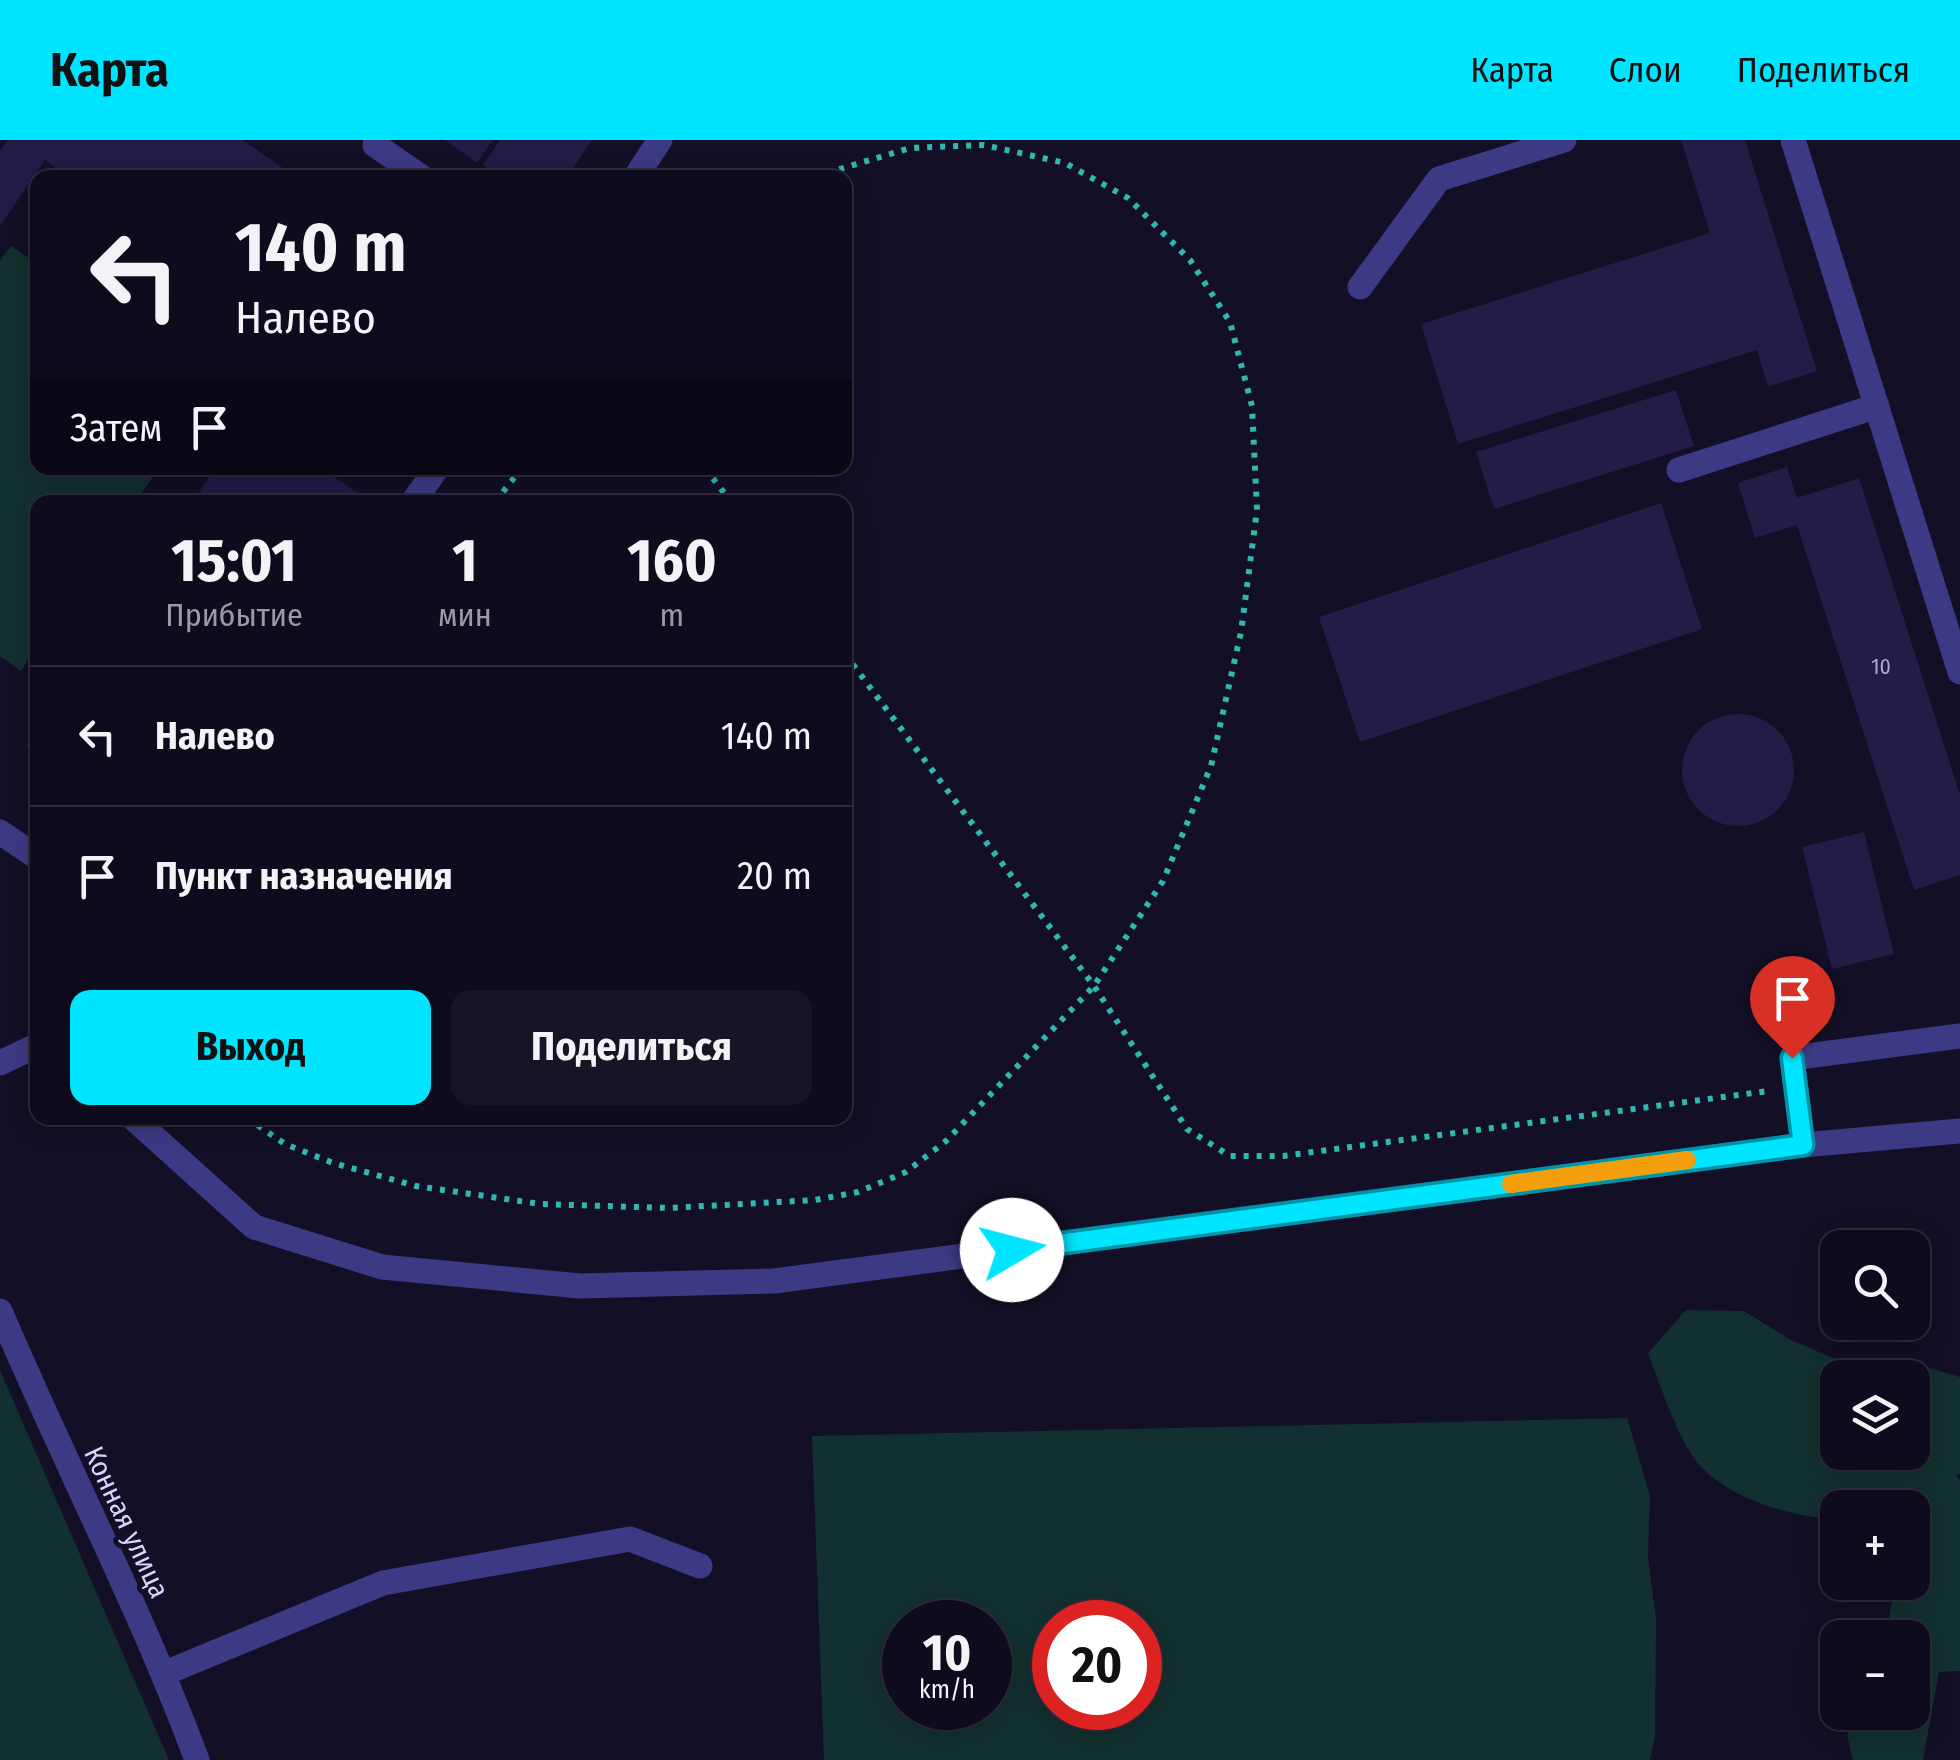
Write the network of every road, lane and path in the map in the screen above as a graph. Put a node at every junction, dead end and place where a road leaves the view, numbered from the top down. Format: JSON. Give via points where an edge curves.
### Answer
{"nodes":[{"id":1,"x":660,"y":140,"type":"edge"},
{"id":2,"x":1564,"y":140,"type":"edge"},
{"id":3,"x":1794,"y":140,"type":"edge"},
{"id":4,"x":375,"y":145,"type":"dead end"},
{"id":5,"x":411,"y":170,"type":"edge"},
{"id":6,"x":640,"y":170,"type":"edge"},
{"id":7,"x":837,"y":170,"type":"edge"},
{"id":8,"x":1360,"y":287,"type":"dead end"},
{"id":9,"x":1877,"y":406,"type":"junction"},
{"id":10,"x":1679,"y":470,"type":"dead end"},
{"id":11,"x":517,"y":475,"type":"edge"},
{"id":12,"x":710,"y":475,"type":"edge"},
{"id":13,"x":501,"y":495,"type":"edge"},
{"id":14,"x":726,"y":495,"type":"edge"},
{"id":15,"x":852,"y":663,"type":"edge"},
{"id":16,"x":1960,"y":672,"type":"edge"},
{"id":17,"x":0,"y":832,"type":"edge"},
{"id":18,"x":30,"y":853,"type":"edge"},
{"id":19,"x":1094,"y":986,"type":"junction"},
{"id":20,"x":1960,"y":1036,"type":"edge"},
{"id":21,"x":30,"y":1050,"type":"edge"},
{"id":22,"x":0,"y":1063,"type":"edge"},
{"id":23,"x":1796,"y":1087,"type":"junction"},
{"id":24,"x":141,"y":1125,"type":"edge"},
{"id":25,"x":257,"y":1125,"type":"edge"},
{"id":26,"x":1960,"y":1131,"type":"edge"},
{"id":27,"x":1803,"y":1145,"type":"junction"},
{"id":28,"x":0,"y":1311,"type":"edge"},
{"id":29,"x":700,"y":1566,"type":"dead end"},
{"id":30,"x":164,"y":1673,"type":"junction"},
{"id":31,"x":198,"y":1760,"type":"edge"}],
"edges":[{"from":1,"to":6,"type":"street"},
{"from":2,"to":8,"type":"street","via":[[1439,179]]},
{"from":3,"to":9,"type":"street"},
{"from":4,"to":5,"type":"street"},
{"from":7,"to":19,"type":"path","via":[[910,148],[984,144],[1066,163],[1128,198],[1190,260],[1230,322],[1252,406],[1257,510],[1241,632],[1211,766],[1163,881]]},
{"from":9,"to":10,"type":"street"},
{"from":9,"to":16,"type":"street"},
{"from":11,"to":13,"type":"path"},
{"from":12,"to":14,"type":"path"},
{"from":15,"to":19,"type":"path"},
{"from":17,"to":18,"type":"street"},
{"from":19,"to":23,"type":"path","via":[[1187,1129],[1230,1156],[1284,1156]]},
{"from":19,"to":25,"type":"path","via":[[920,1162],[858,1192],[815,1200],[670,1208],[540,1204],[416,1186],[333,1164]]},
{"from":20,"to":23,"type":"street","via":[[1792,1058]]},
{"from":21,"to":22,"type":"street"},
{"from":23,"to":27,"type":"street"},
{"from":24,"to":27,"type":"street","via":[[254,1227],[382,1267],[580,1286],[774,1282]]},
{"from":26,"to":27,"type":"street"},
{"from":28,"to":30,"type":"street","name":"Конная улица"},
{"from":29,"to":30,"type":"street","via":[[630,1540],[383,1582]]},
{"from":30,"to":31,"type":"street","name":"Конная улица"}]}
